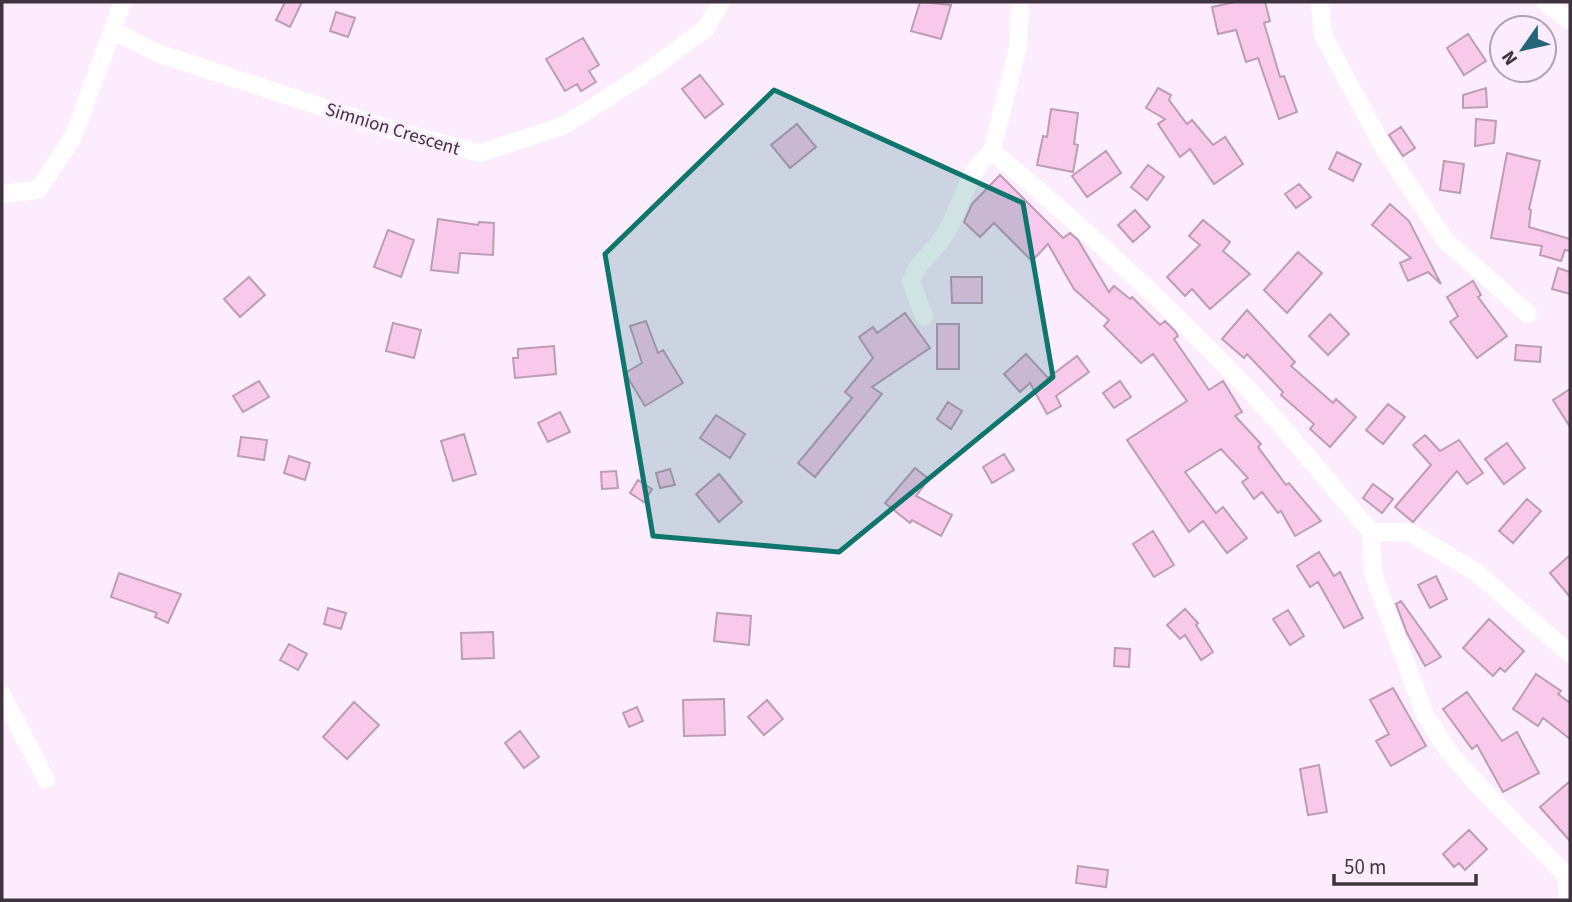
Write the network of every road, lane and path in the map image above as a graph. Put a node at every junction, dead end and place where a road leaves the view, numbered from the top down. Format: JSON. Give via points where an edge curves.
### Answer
{"nodes":[{"id":1,"x":123,"y":2,"type":"edge"},
{"id":2,"x":721,"y":2,"type":"edge"},
{"id":3,"x":1020,"y":2,"type":"edge"},
{"id":4,"x":1320,"y":2,"type":"edge"},
{"id":5,"x":1545,"y":2,"type":"edge"},
{"id":6,"x":1570,"y":21,"type":"edge"},
{"id":7,"x":112,"y":30,"type":"junction"},
{"id":8,"x":992,"y":151,"type":"junction"},
{"id":9,"x":2,"y":194,"type":"edge"},
{"id":10,"x":1528,"y":314,"type":"dead end"},
{"id":11,"x":924,"y":316,"type":"dead end"},
{"id":12,"x":1371,"y":532,"type":"junction"},
{"id":13,"x":1570,"y":654,"type":"edge"},
{"id":14,"x":2,"y":695,"type":"edge"},
{"id":15,"x":47,"y":779,"type":"dead end"},
{"id":16,"x":1568,"y":900,"type":"edge"}],
"edges":[{"from":1,"to":7,"type":"street"},
{"from":2,"to":7,"type":"street","name":"Simnion Crescent","via":[[705,28],[563,126],[480,153],[395,131],[157,52]]},
{"from":3,"to":8,"type":"street","via":[[1018,47]]},
{"from":4,"to":10,"type":"street","via":[[1323,34],[1382,145],[1417,198],[1445,240]]},
{"from":5,"to":6,"type":"street"},
{"from":7,"to":9,"type":"street","via":[[73,136],[38,190]]},
{"from":8,"to":11,"type":"street","via":[[977,163],[943,239],[919,262],[911,282]]},
{"from":8,"to":12,"type":"street","via":[[1192,332],[1248,389]]},
{"from":12,"to":13,"type":"street","via":[[1409,532],[1476,572]]},
{"from":12,"to":16,"type":"street","via":[[1373,573],[1425,715],[1449,752],[1566,874]]},
{"from":14,"to":15,"type":"street"}]}
